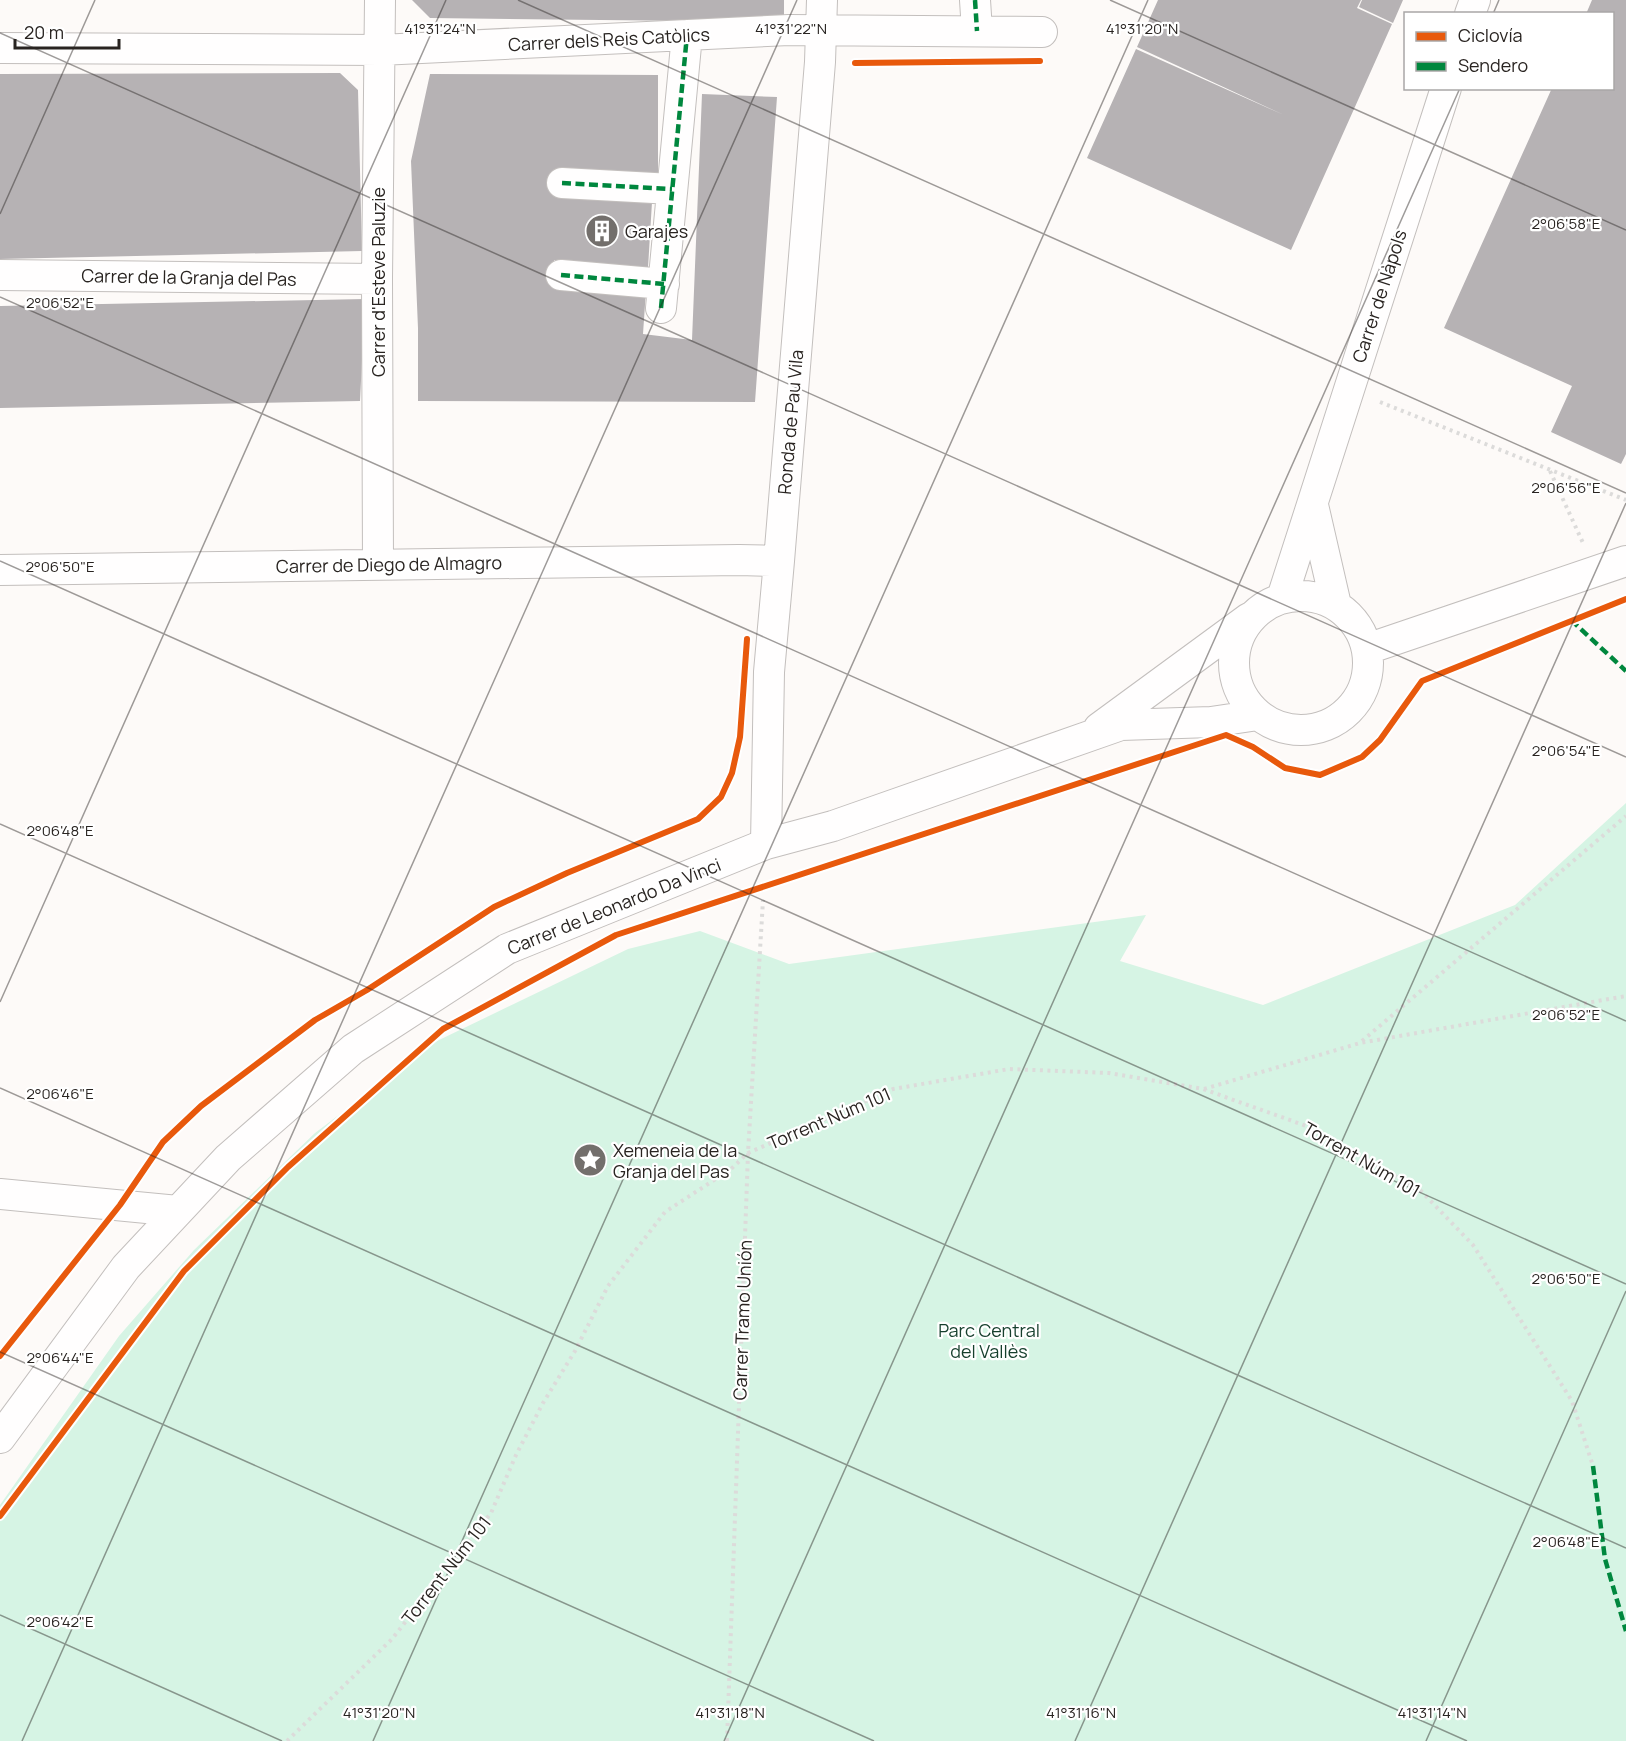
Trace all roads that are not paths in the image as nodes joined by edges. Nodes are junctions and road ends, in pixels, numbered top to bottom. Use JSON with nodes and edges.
{"nodes":[{"id":1,"x":380,"y":0,"type":"edge"},
{"id":2,"x":822,"y":0,"type":"edge"},
{"id":3,"x":975,"y":0,"type":"edge"},
{"id":4,"x":822,"y":29,"type":"junction"},
{"id":5,"x":977,"y":31,"type":"junction"},
{"id":6,"x":1042,"y":32,"type":"dead end"},
{"id":7,"x":687,"y":36,"type":"junction"},
{"id":8,"x":0,"y":48,"type":"edge"},
{"id":9,"x":380,"y":50,"type":"junction"},
{"id":10,"x":1445,"y":90,"type":"edge"},
{"id":11,"x":562,"y":183,"type":"dead end"},
{"id":12,"x":672,"y":189,"type":"junction"},
{"id":13,"x":0,"y":275,"type":"edge"},
{"id":14,"x":561,"y":275,"type":"dead end"},
{"id":15,"x":377,"y":279,"type":"junction"},
{"id":16,"x":1312,"y":504,"type":"junction"},
{"id":17,"x":779,"y":561,"type":"junction"},
{"id":18,"x":1626,"y":561,"type":"edge"},
{"id":19,"x":378,"y":564,"type":"junction"},
{"id":20,"x":0,"y":570,"type":"edge"},
{"id":21,"x":1282,"y":598,"type":"junction"},
{"id":22,"x":1336,"y":605,"type":"junction"},
{"id":23,"x":1251,"y":616,"type":"junction"},
{"id":24,"x":1367,"y":649,"type":"junction"},
{"id":25,"x":1258,"y":715,"type":"junction"},
{"id":26,"x":1087,"y":737,"type":"junction"},
{"id":27,"x":766,"y":843,"type":"junction"},
{"id":28,"x":0,"y":1194,"type":"edge"},
{"id":29,"x":178,"y":1211,"type":"junction"},
{"id":30,"x":0,"y":1438,"type":"edge"}],
"edges":[{"from":1,"to":9,"type":"street","name":"Carrer d'Esteve Paluzie"},
{"from":2,"to":4,"type":"street","name":"Ronda de Pau Vila"},
{"from":3,"to":5,"type":"street"},
{"from":4,"to":5,"type":"street","name":"Carrer dels Reis Catòlics"},
{"from":4,"to":7,"type":"street","name":"Carrer dels Reis Catòlics"},
{"from":4,"to":17,"type":"street","name":"Ronda de Pau Vila"},
{"from":5,"to":6,"type":"street","name":"Carrer dels Reis Catòlics"},
{"from":7,"to":9,"type":"street","name":"Carrer dels Reis Catòlics"},
{"from":7,"to":12,"type":"street"},
{"from":8,"to":9,"type":"street","name":"Carrer dels Reis Catòlics"},
{"from":9,"to":15,"type":"street","name":"Carrer d'Esteve Paluzie"},
{"from":10,"to":16,"type":"street","name":"Carrer de Nàpols"},
{"from":11,"to":12,"type":"street"},
{"from":12,"to":14,"type":"street"},
{"from":13,"to":15,"type":"street","name":"Carrer de la Granja del Pas"},
{"from":15,"to":19,"type":"street","name":"Carrer d'Esteve Paluzie"},
{"from":16,"to":21,"type":"street","name":"Carrer de Nàpols"},
{"from":16,"to":22,"type":"street"},
{"from":17,"to":19,"type":"street","name":"Carrer de Diego de Almagro"},
{"from":17,"to":27,"type":"street","name":"Ronda de Pau Vila"},
{"from":18,"to":24,"type":"street"},
{"from":19,"to":20,"type":"street","name":"Carrer de Diego de Almagro"},
{"from":21,"to":22,"type":"street"},
{"from":21,"to":23,"type":"street"},
{"from":22,"to":24,"type":"street"},
{"from":23,"to":25,"type":"street"},
{"from":23,"to":26,"type":"street","name":"Carrer de Leonardo Da Vinci"},
{"from":24,"to":25,"type":"street"},
{"from":25,"to":26,"type":"street","name":"Carrer de Leonardo Da Vinci"},
{"from":26,"to":27,"type":"street","name":"Carrer de Leonardo Da Vinci"},
{"from":27,"to":29,"type":"street","name":"Carrer de Leonardo Da Vinci"},
{"from":28,"to":29,"type":"street"},
{"from":29,"to":30,"type":"street","name":"Carrer de Leonardo Da Vinci"}]}
